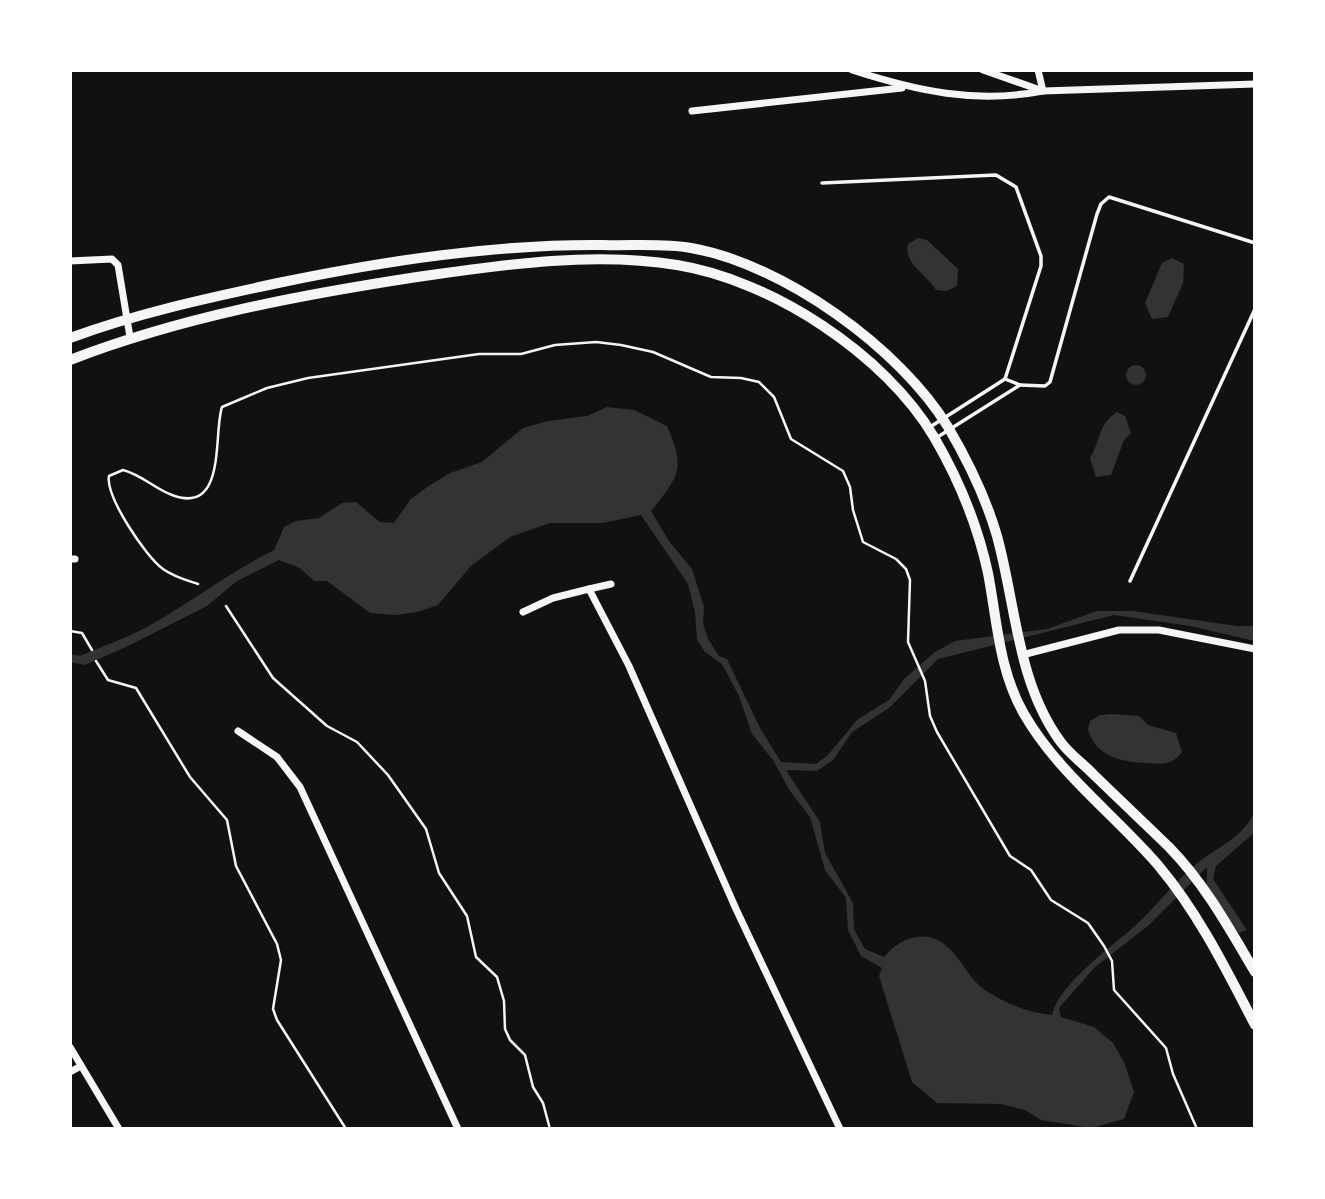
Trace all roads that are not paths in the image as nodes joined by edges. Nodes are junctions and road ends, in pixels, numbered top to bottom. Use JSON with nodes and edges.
{"nodes":[{"id":1,"x":852,"y":70,"type":"edge"},
{"id":2,"x":983,"y":70,"type":"edge"},
{"id":3,"x":1038,"y":70,"type":"edge"},
{"id":4,"x":1255,"y":84,"type":"edge"},
{"id":5,"x":906,"y":88,"type":"junction"},
{"id":6,"x":1043,"y":90,"type":"junction"},
{"id":7,"x":692,"y":111,"type":"dead end"},
{"id":8,"x":822,"y":183,"type":"dead end"},
{"id":9,"x":1255,"y":243,"type":"edge"},
{"id":10,"x":442,"y":255,"type":"junction"},
{"id":11,"x":70,"y":261,"type":"edge"},
{"id":12,"x":445,"y":273,"type":"junction"},
{"id":13,"x":1255,"y":309,"type":"edge"},
{"id":14,"x":125,"y":318,"type":"junction"},
{"id":15,"x":130,"y":337,"type":"junction"},
{"id":16,"x":70,"y":338,"type":"edge"},
{"id":17,"x":70,"y":360,"type":"edge"},
{"id":18,"x":1004,"y":379,"type":"junction"},
{"id":19,"x":1020,"y":385,"type":"junction"},
{"id":20,"x":943,"y":419,"type":"junction"},
{"id":21,"x":928,"y":428,"type":"junction"},
{"id":22,"x":950,"y":430,"type":"junction"},
{"id":23,"x":935,"y":439,"type":"junction"},
{"id":24,"x":1130,"y":581,"type":"dead end"},
{"id":25,"x":611,"y":584,"type":"dead end"},
{"id":26,"x":589,"y":589,"type":"junction"},
{"id":27,"x":523,"y":612,"type":"dead end"},
{"id":28,"x":1255,"y":649,"type":"edge"},
{"id":29,"x":1022,"y":654,"type":"junction"},
{"id":30,"x":1028,"y":674,"type":"junction"},
{"id":31,"x":1011,"y":682,"type":"junction"},
{"id":32,"x":238,"y":731,"type":"dead end"},
{"id":33,"x":1255,"y":972,"type":"edge"},
{"id":34,"x":1255,"y":1025,"type":"edge"},
{"id":35,"x":70,"y":1047,"type":"edge"},
{"id":36,"x":81,"y":1066,"type":"junction"},
{"id":37,"x":70,"y":1072,"type":"edge"},
{"id":38,"x":119,"y":1129,"type":"edge"},
{"id":39,"x":458,"y":1129,"type":"edge"},
{"id":40,"x":840,"y":1129,"type":"edge"}],
"edges":[{"from":1,"to":5,"type":"street"},
{"from":2,"to":6,"type":"street"},
{"from":3,"to":6,"type":"street"},
{"from":4,"to":6,"type":"street"},
{"from":5,"to":6,"type":"street"},
{"from":5,"to":7,"type":"street"},
{"from":8,"to":18,"type":"lane"},
{"from":9,"to":19,"type":"lane"},
{"from":10,"to":12,"type":"street"},
{"from":10,"to":14,"type":"street"},
{"from":10,"to":20,"type":"street"},
{"from":11,"to":14,"type":"street"},
{"from":12,"to":15,"type":"street"},
{"from":12,"to":21,"type":"street"},
{"from":13,"to":24,"type":"lane"},
{"from":14,"to":15,"type":"street"},
{"from":14,"to":16,"type":"street"},
{"from":15,"to":17,"type":"street"},
{"from":18,"to":19,"type":"lane"},
{"from":18,"to":20,"type":"lane"},
{"from":19,"to":22,"type":"lane"},
{"from":20,"to":21,"type":"lane"},
{"from":20,"to":22,"type":"street"},
{"from":21,"to":23,"type":"street"},
{"from":22,"to":23,"type":"lane"},
{"from":22,"to":29,"type":"street"},
{"from":23,"to":31,"type":"street"},
{"from":25,"to":26,"type":"street"},
{"from":26,"to":27,"type":"street"},
{"from":26,"to":40,"type":"street"},
{"from":28,"to":29,"type":"street"},
{"from":29,"to":30,"type":"street"},
{"from":30,"to":31,"type":"street"},
{"from":30,"to":33,"type":"street"},
{"from":31,"to":34,"type":"street"},
{"from":32,"to":39,"type":"street"},
{"from":35,"to":36,"type":"street"},
{"from":36,"to":37,"type":"street"},
{"from":36,"to":38,"type":"street"}]}
